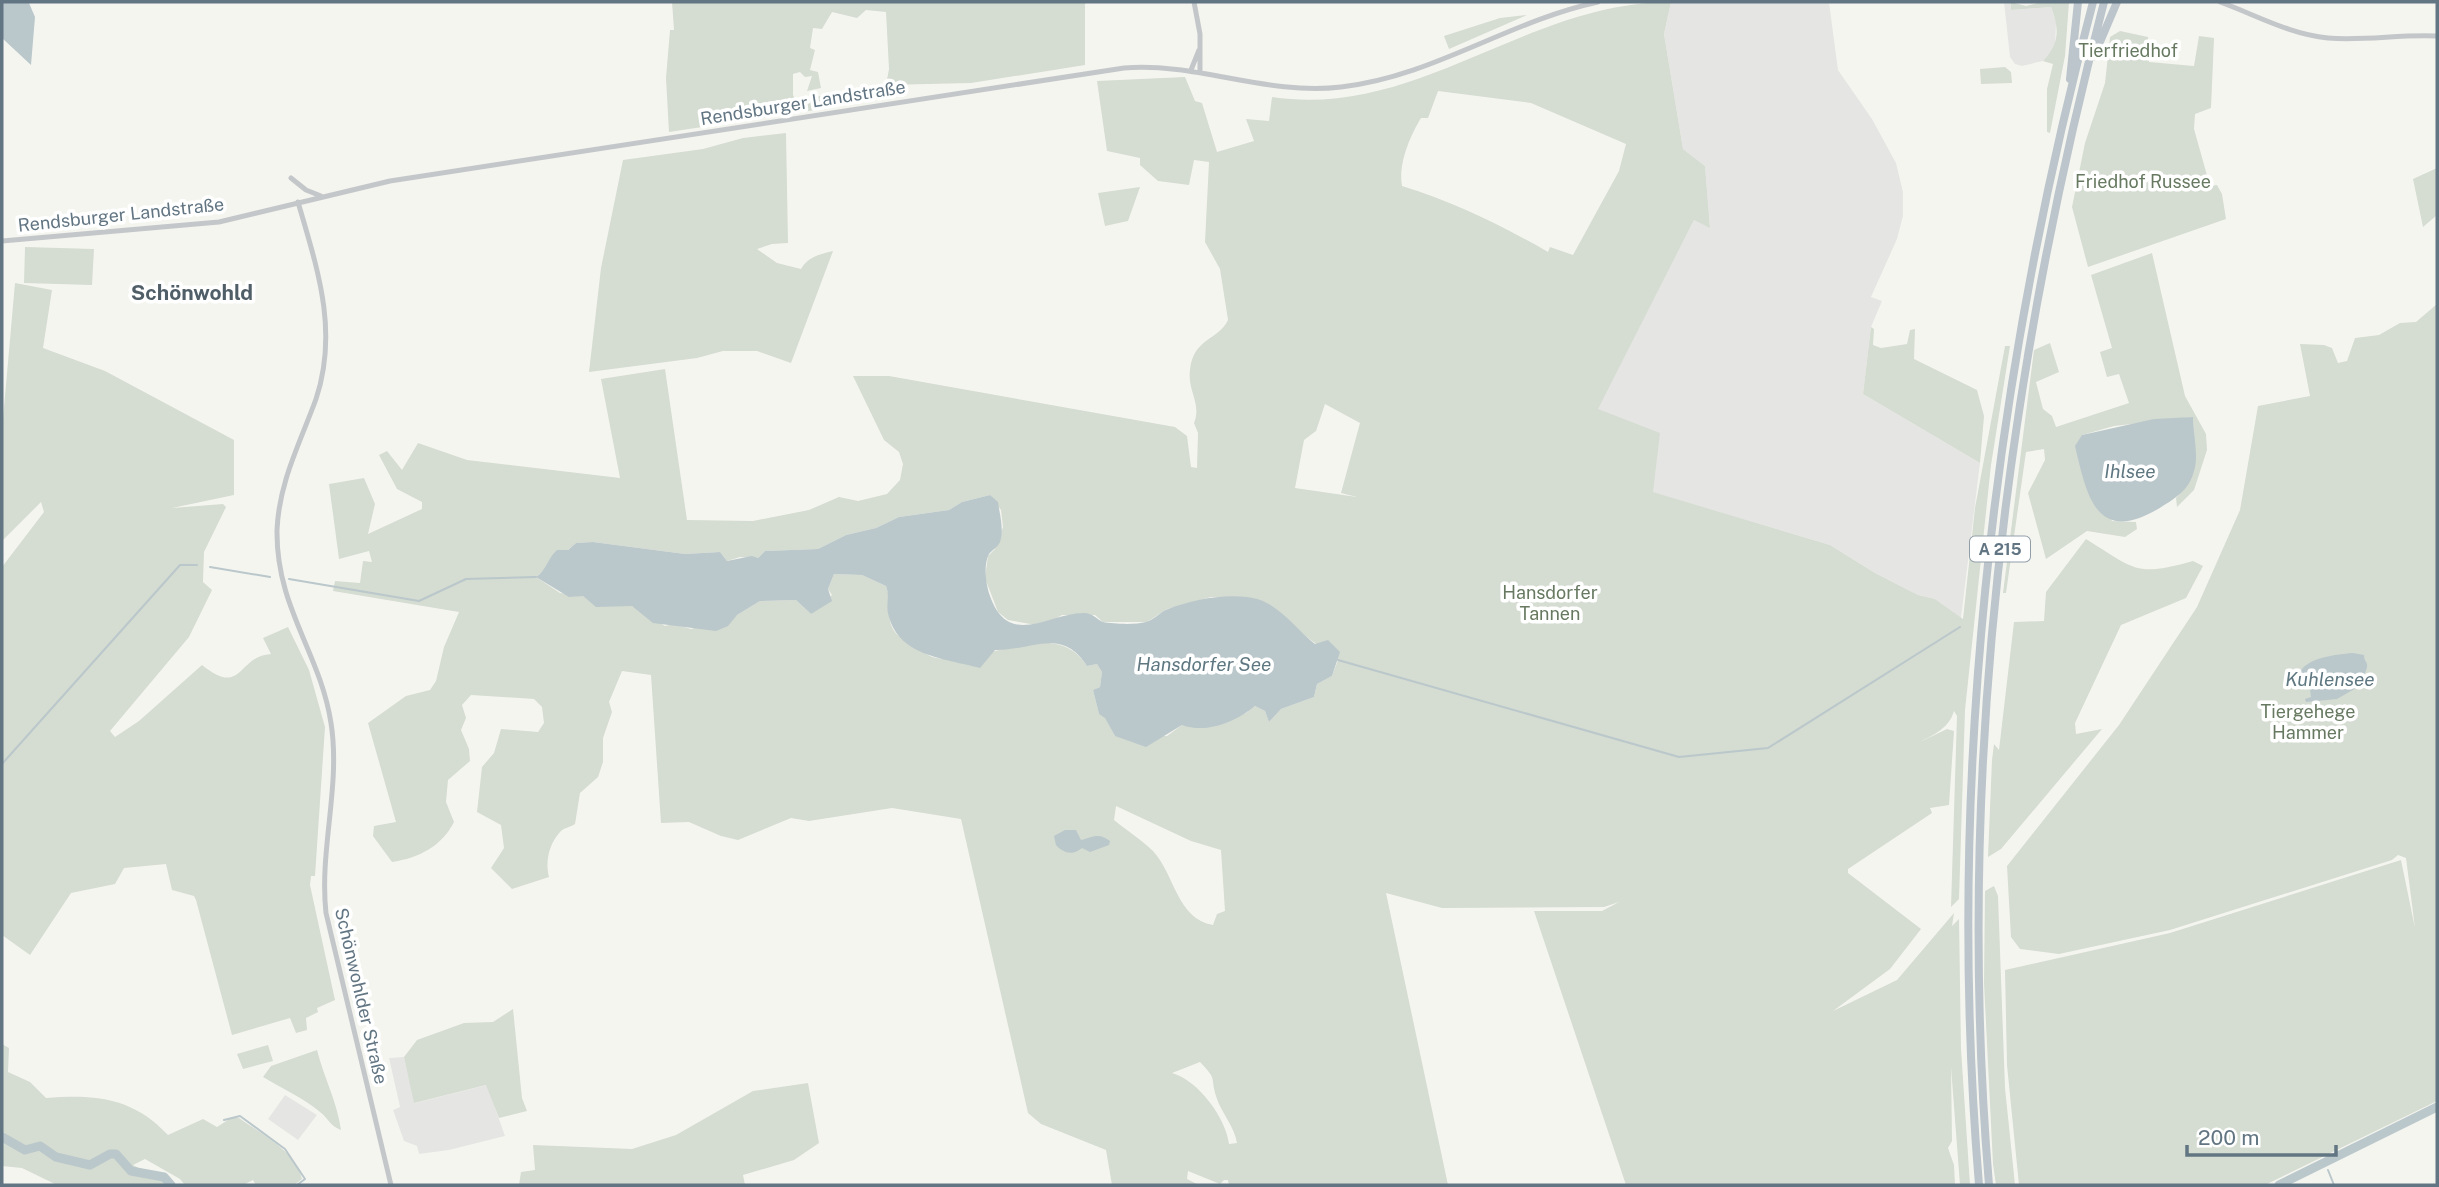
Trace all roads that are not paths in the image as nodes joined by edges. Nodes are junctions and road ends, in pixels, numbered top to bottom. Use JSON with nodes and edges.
{"nodes":[{"id":1,"x":1194,"y":2,"type":"edge"},
{"id":2,"x":1598,"y":2,"type":"edge"},
{"id":3,"x":2078,"y":2,"type":"edge"},
{"id":4,"x":2094,"y":2,"type":"edge"},
{"id":5,"x":2104,"y":2,"type":"edge"},
{"id":6,"x":2117,"y":2,"type":"edge"},
{"id":7,"x":2220,"y":2,"type":"edge"},
{"id":8,"x":2437,"y":36,"type":"edge"},
{"id":9,"x":1200,"y":49,"type":"junction"},
{"id":10,"x":1191,"y":70,"type":"junction"},
{"id":11,"x":1200,"y":72,"type":"junction"},
{"id":12,"x":2073,"y":100,"type":"junction"},
{"id":13,"x":291,"y":178,"type":"dead end"},
{"id":14,"x":321,"y":196,"type":"junction"},
{"id":15,"x":298,"y":202,"type":"junction"},
{"id":16,"x":2,"y":241,"type":"edge"},
{"id":17,"x":391,"y":1185,"type":"edge"},
{"id":18,"x":1979,"y":1185,"type":"edge"},
{"id":19,"x":1989,"y":1185,"type":"edge"}],
"edges":[{"from":1,"to":9,"type":"street"},
{"from":2,"to":11,"type":"street","name":"Rendsburger Landstraße"},
{"from":3,"to":12,"type":"highway"},
{"from":4,"to":12,"type":"highway","number":"A 215"},
{"from":5,"to":12,"type":"highway","number":"A 215"},
{"from":6,"to":12,"type":"highway"},
{"from":7,"to":8,"type":"street"},
{"from":9,"to":10,"type":"street"},
{"from":9,"to":11,"type":"street"},
{"from":10,"to":11,"type":"street","name":"Rendsburger Landstraße"},
{"from":10,"to":14,"type":"street","name":"Rendsburger Landstraße"},
{"from":12,"to":18,"type":"highway","number":"A 215"},
{"from":12,"to":19,"type":"highway","number":"A 215"},
{"from":13,"to":14,"type":"street"},
{"from":14,"to":15,"type":"street","name":"Rendsburger Landstraße"},
{"from":15,"to":16,"type":"street","name":"Rendsburger Landstraße"},
{"from":15,"to":17,"type":"street","name":"Schönwohlder Straße"}]}
